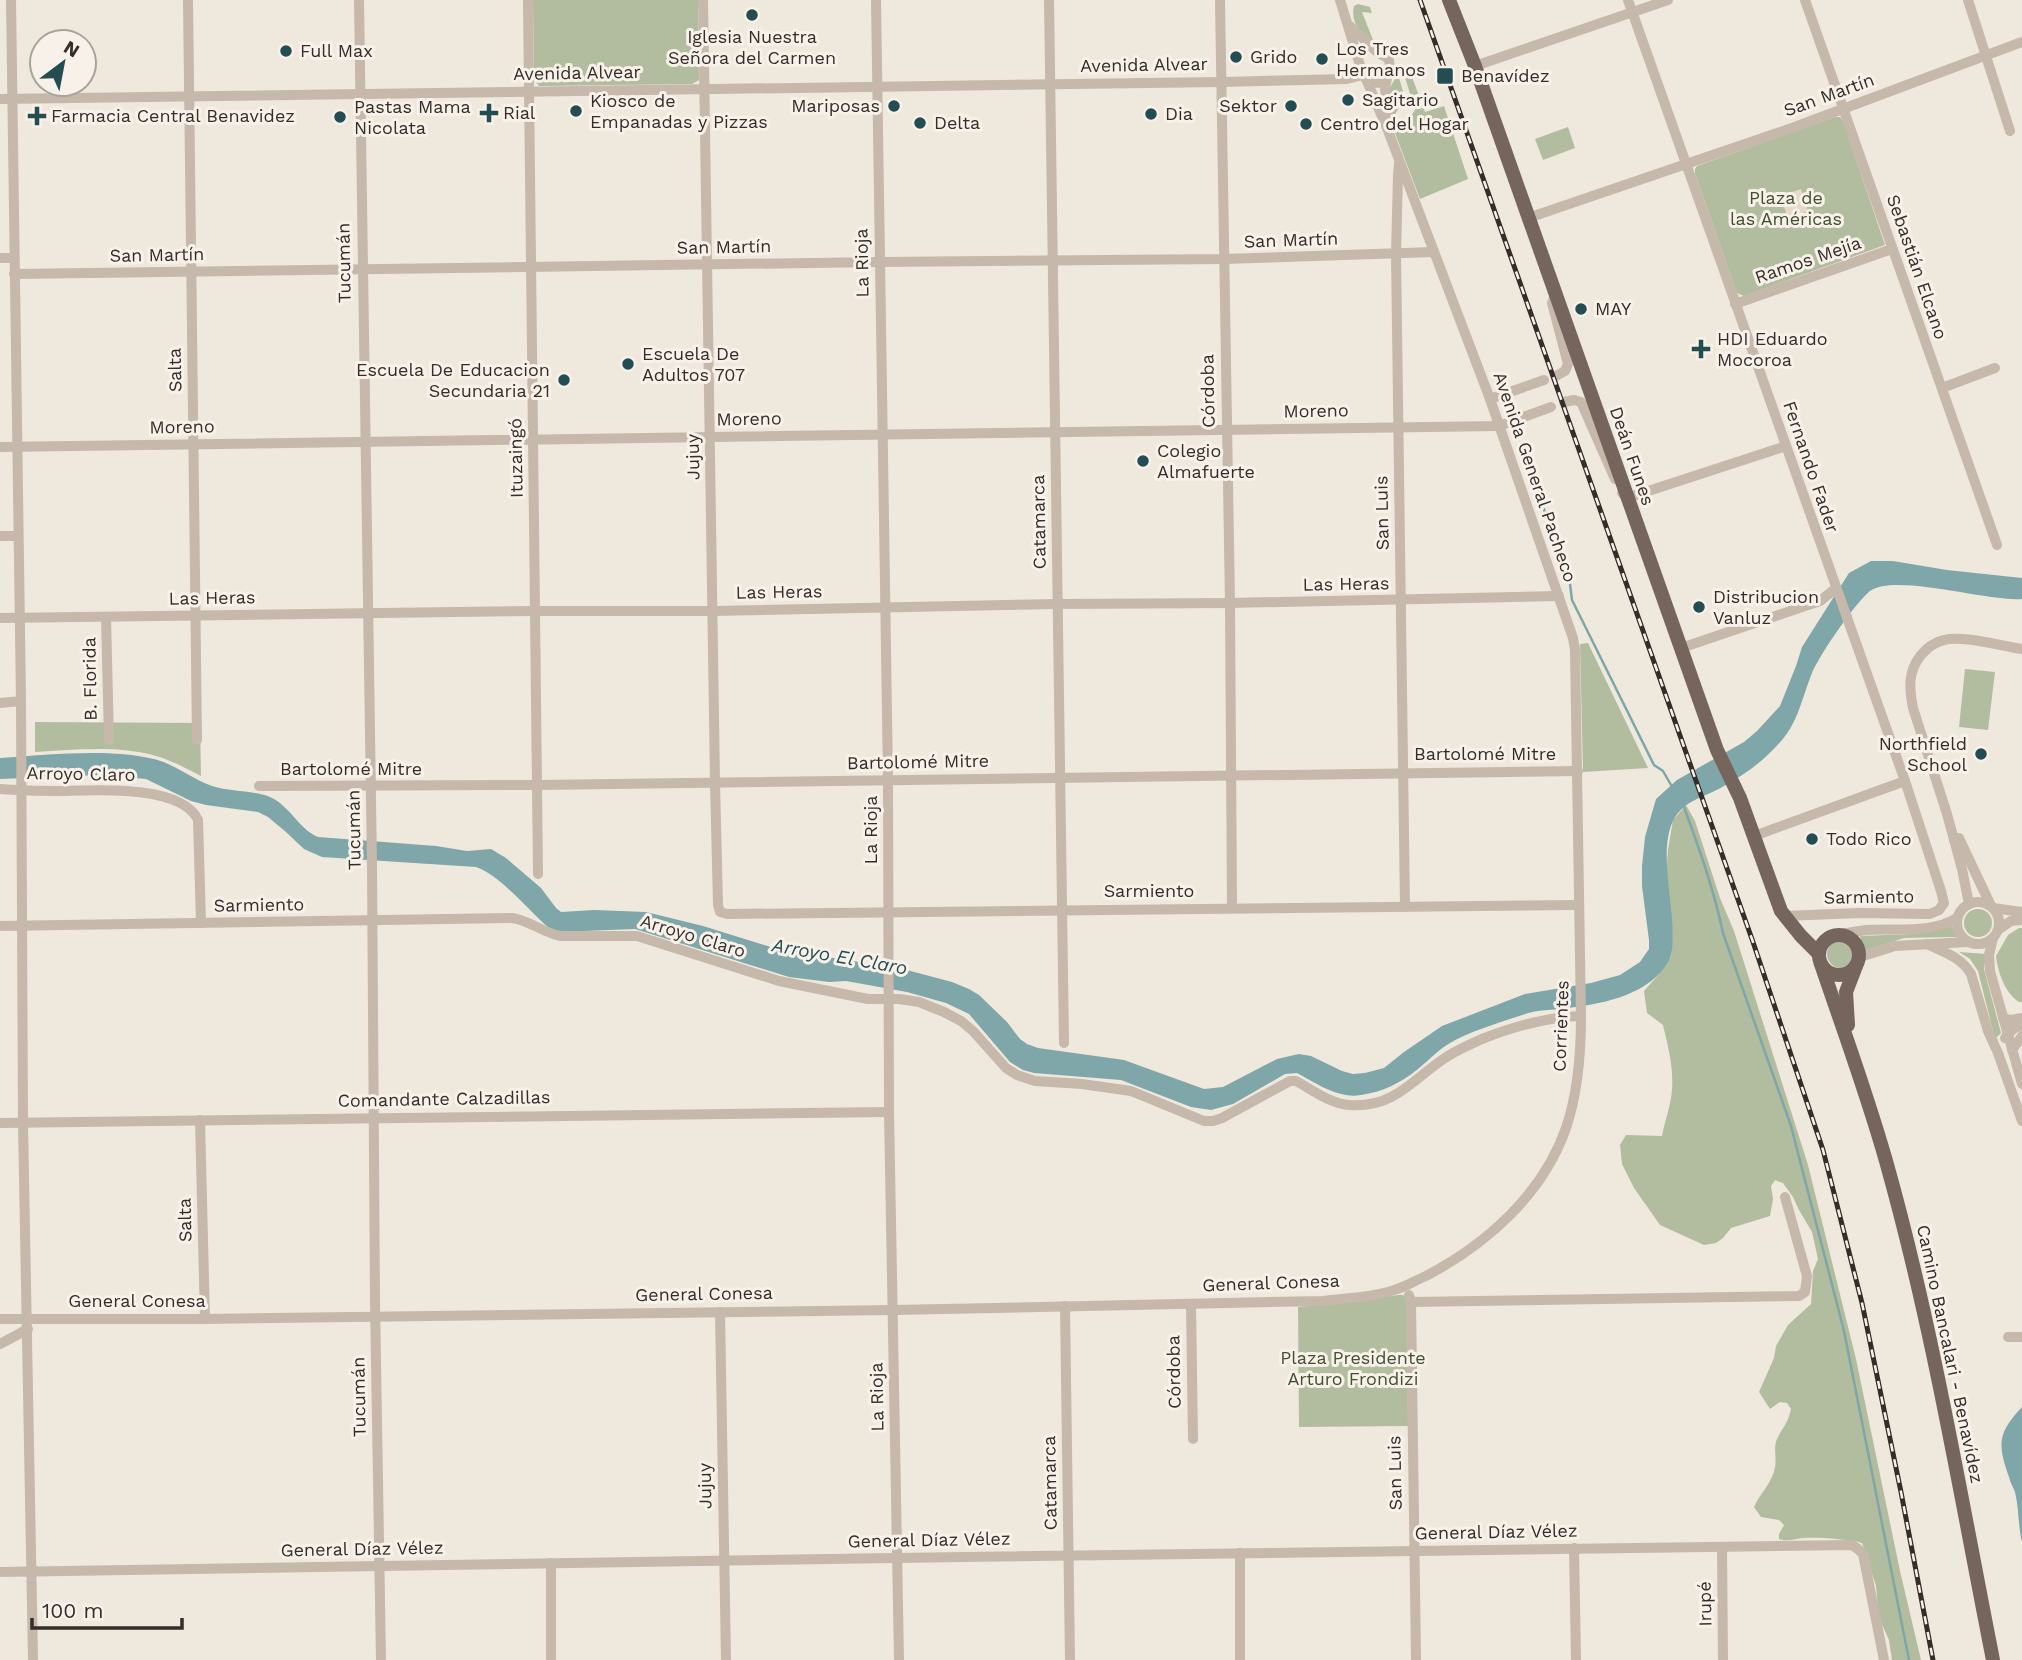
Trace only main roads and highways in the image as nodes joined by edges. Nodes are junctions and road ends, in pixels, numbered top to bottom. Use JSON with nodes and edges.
{"nodes":[{"id":1,"x":1449,"y":0,"type":"edge"},
{"id":2,"x":1786,"y":918,"type":"junction"},
{"id":3,"x":1834,"y":935,"type":"junction"},
{"id":4,"x":1819,"y":959,"type":"junction"},
{"id":5,"x":1858,"y":961,"type":"junction"},
{"id":6,"x":1855,"y":1060,"type":"junction"},
{"id":7,"x":1993,"y":1660,"type":"edge"}],
"edges":[{"from":1,"to":2,"type":"main road","name":"Deán Funes"},
{"from":2,"to":3,"type":"main road"},
{"from":2,"to":4,"type":"main road","name":"Deán Funes"},
{"from":3,"to":4,"type":"main road"},
{"from":3,"to":5,"type":"main road"},
{"from":4,"to":5,"type":"main road"},
{"from":4,"to":6,"type":"main road","name":"Camino Bancalari - Benavídez"},
{"from":5,"to":6,"type":"main road","name":"Camino Bancalari - Benavídez"},
{"from":6,"to":7,"type":"main road","name":"Camino Bancalari - Benavídez"}]}
